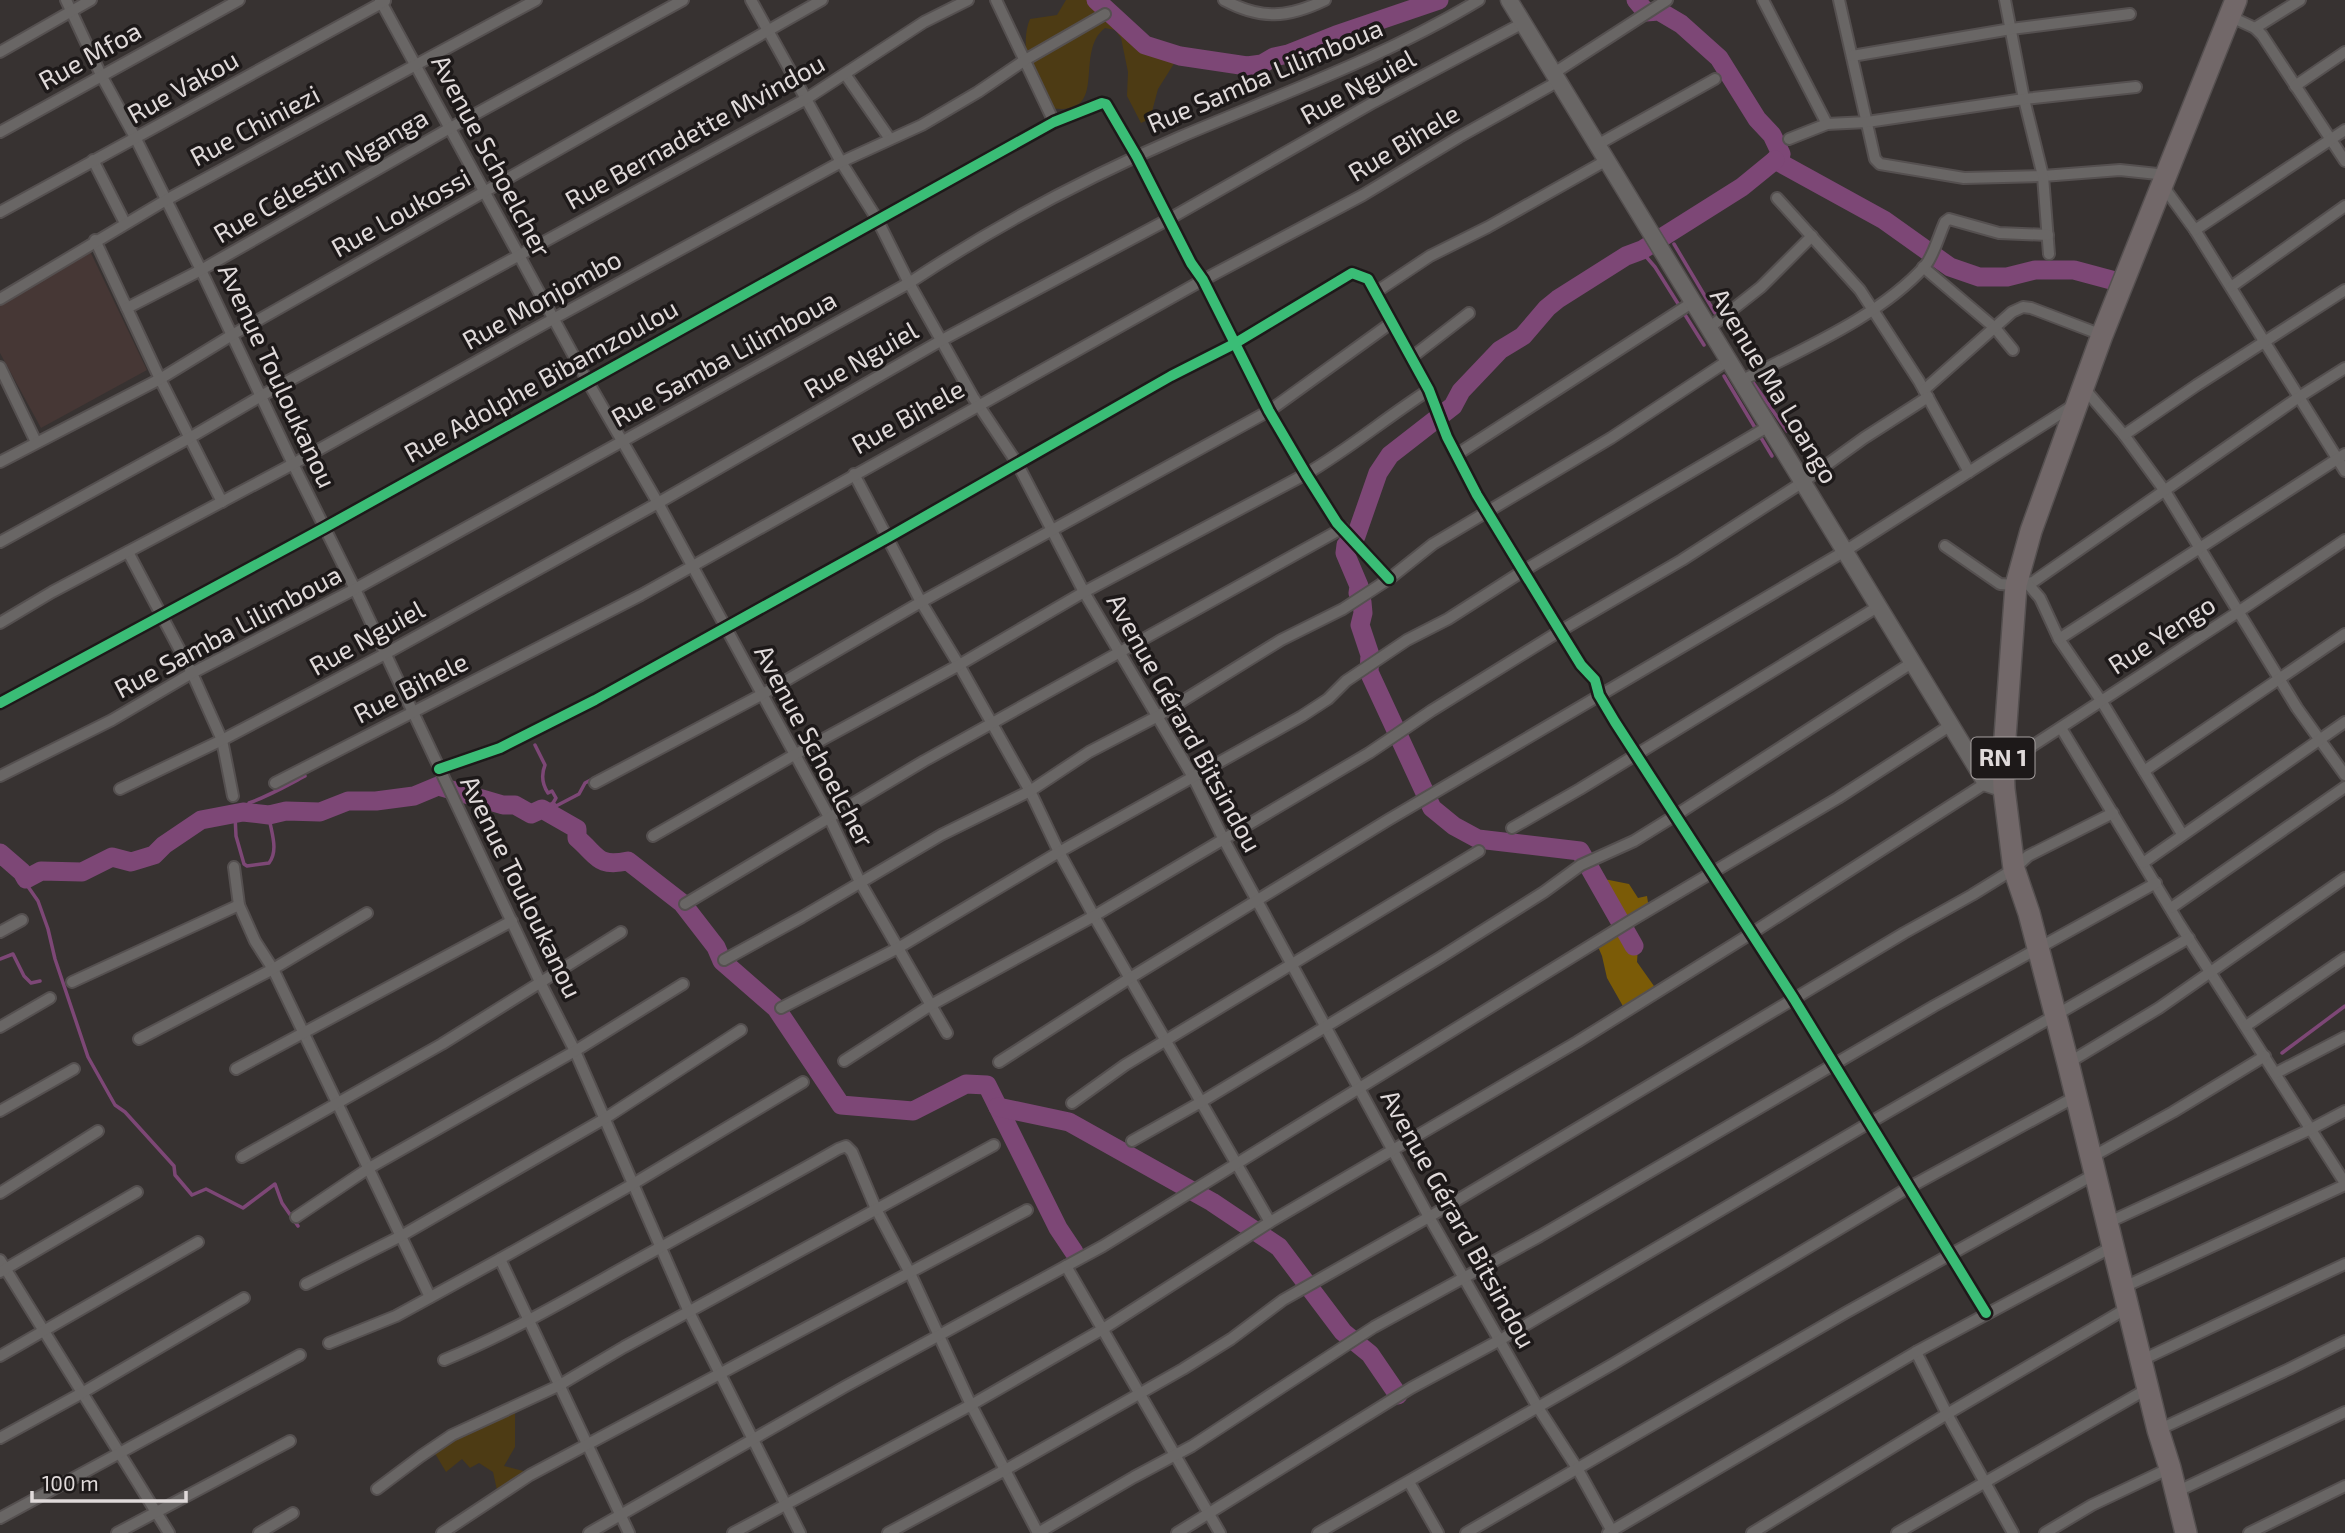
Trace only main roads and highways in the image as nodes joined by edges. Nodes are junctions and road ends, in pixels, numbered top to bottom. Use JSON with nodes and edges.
{"nodes":[{"id":1,"x":1509,"y":0,"type":"edge"},
{"id":2,"x":2232,"y":8,"type":"edge"},
{"id":3,"x":1995,"y":786,"type":"junction"},
{"id":4,"x":2186,"y":1533,"type":"edge"}],
"edges":[{"from":1,"to":3,"type":"main road","name":"Avenue Ma Loango"},
{"from":2,"to":3,"type":"highway","number":"RN 1"},
{"from":3,"to":4,"type":"highway","number":"RN 1"}]}
